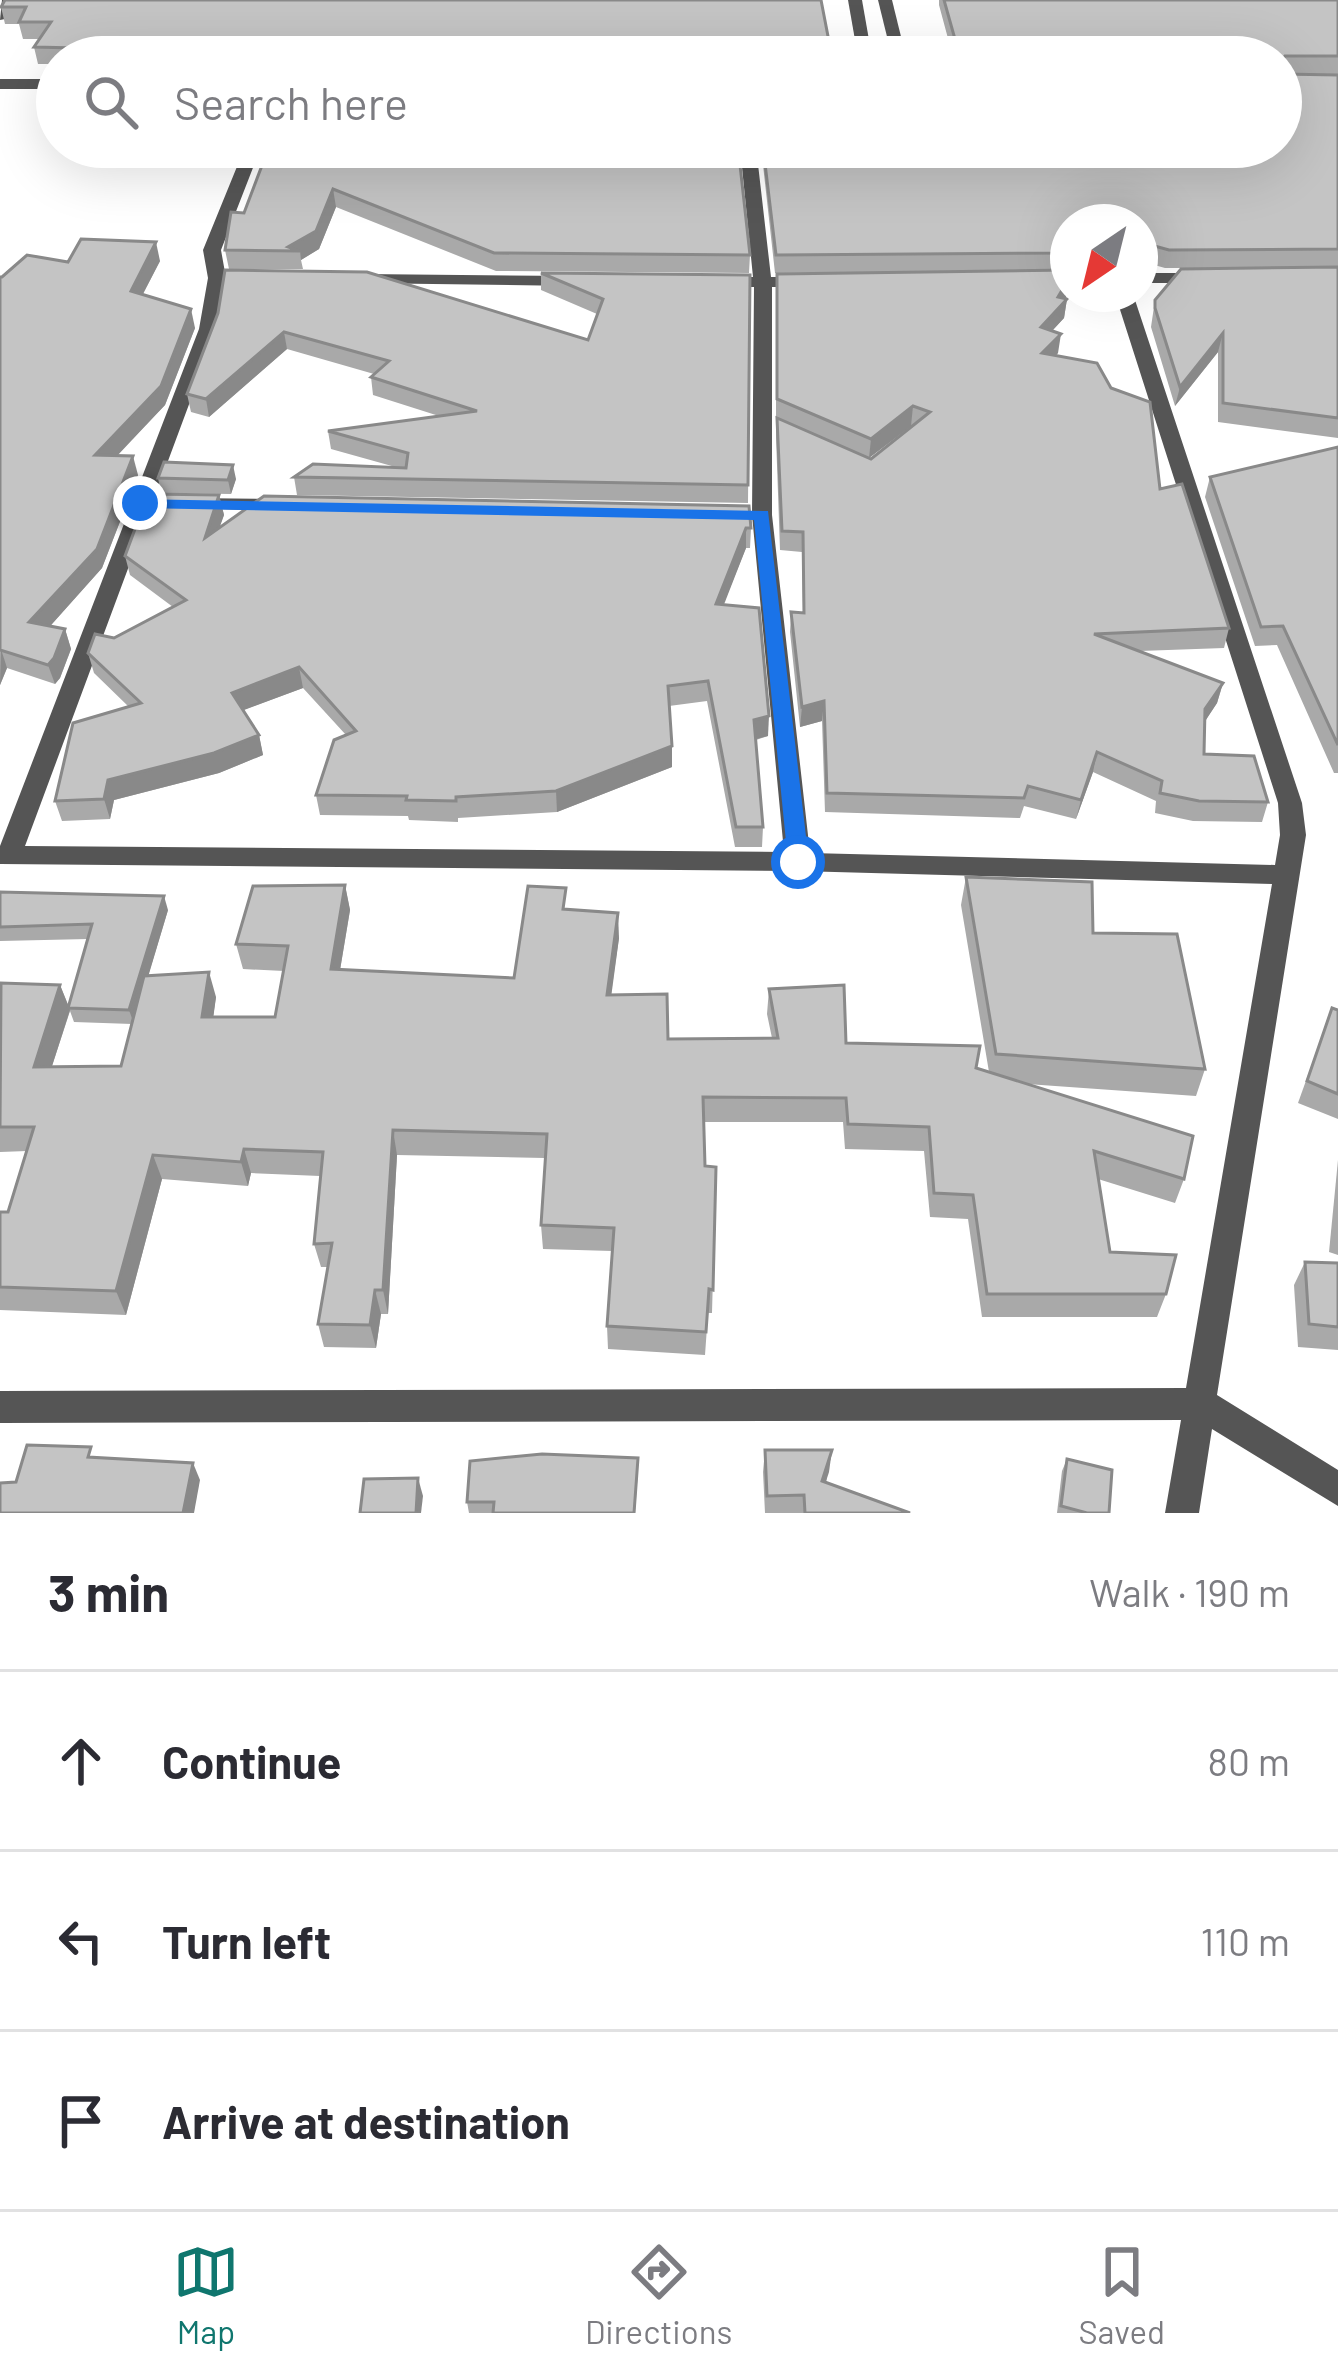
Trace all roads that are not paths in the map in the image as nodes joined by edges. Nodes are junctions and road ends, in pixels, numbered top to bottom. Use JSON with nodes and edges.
{"nodes":[{"id":1,"x":9,"y":0,"type":"edge"},
{"id":2,"x":855,"y":0,"type":"edge"},
{"id":3,"x":885,"y":0,"type":"edge"},
{"id":4,"x":0,"y":16,"type":"edge"},
{"id":5,"x":861,"y":36,"type":"edge"},
{"id":6,"x":894,"y":36,"type":"edge"},
{"id":7,"x":0,"y":84,"type":"edge"},
{"id":8,"x":36,"y":84,"type":"edge"},
{"id":9,"x":0,"y":98,"type":"edge"},
{"id":10,"x":36,"y":98,"type":"edge"},
{"id":11,"x":245,"y":168,"type":"edge"},
{"id":12,"x":750,"y":168,"type":"edge"},
{"id":13,"x":1228,"y":277,"type":"edge"},
{"id":14,"x":217,"y":278,"type":"junction"},
{"id":15,"x":241,"y":278,"type":"edge"},
{"id":16,"x":1158,"y":278,"type":"edge"},
{"id":17,"x":336,"y":279,"type":"edge"},
{"id":18,"x":597,"y":281,"type":"edge"},
{"id":19,"x":692,"y":282,"type":"edge"},
{"id":20,"x":833,"y":282,"type":"edge"},
{"id":21,"x":763,"y":283,"type":"junction"},
{"id":22,"x":1130,"y":312,"type":"edge"},
{"id":23,"x":140,"y":503,"type":"junction"},
{"id":24,"x":308,"y":506,"type":"edge"},
{"id":25,"x":738,"y":514,"type":"edge"},
{"id":26,"x":762,"y":515,"type":"junction"},
{"id":27,"x":5,"y":855,"type":"edge"},
{"id":28,"x":798,"y":862,"type":"junction"},
{"id":29,"x":1288,"y":875,"type":"junction"},
{"id":30,"x":1202,"y":1403,"type":"junction"},
{"id":31,"x":0,"y":1407,"type":"edge"},
{"id":32,"x":1338,"y":1489,"type":"edge"},
{"id":33,"x":1182,"y":1513,"type":"edge"}],
"edges":[{"from":1,"to":4,"type":"street"},
{"from":2,"to":5,"type":"street"},
{"from":3,"to":6,"type":"street"},
{"from":7,"to":8,"type":"street"},
{"from":9,"to":10,"type":"street"},
{"from":11,"to":14,"type":"street"},
{"from":12,"to":21,"type":"street"},
{"from":13,"to":16,"type":"street"},
{"from":14,"to":15,"type":"street"},
{"from":14,"to":23,"type":"street"},
{"from":17,"to":18,"type":"street"},
{"from":19,"to":21,"type":"street"},
{"from":20,"to":21,"type":"street"},
{"from":21,"to":26,"type":"street"},
{"from":22,"to":29,"type":"street"},
{"from":23,"to":24,"type":"street"},
{"from":23,"to":27,"type":"street"},
{"from":25,"to":26,"type":"street"},
{"from":26,"to":28,"type":"street"},
{"from":27,"to":28,"type":"street"},
{"from":28,"to":29,"type":"street"},
{"from":29,"to":30,"type":"street"},
{"from":30,"to":31,"type":"street"},
{"from":30,"to":32,"type":"street"},
{"from":30,"to":33,"type":"street"}]}
